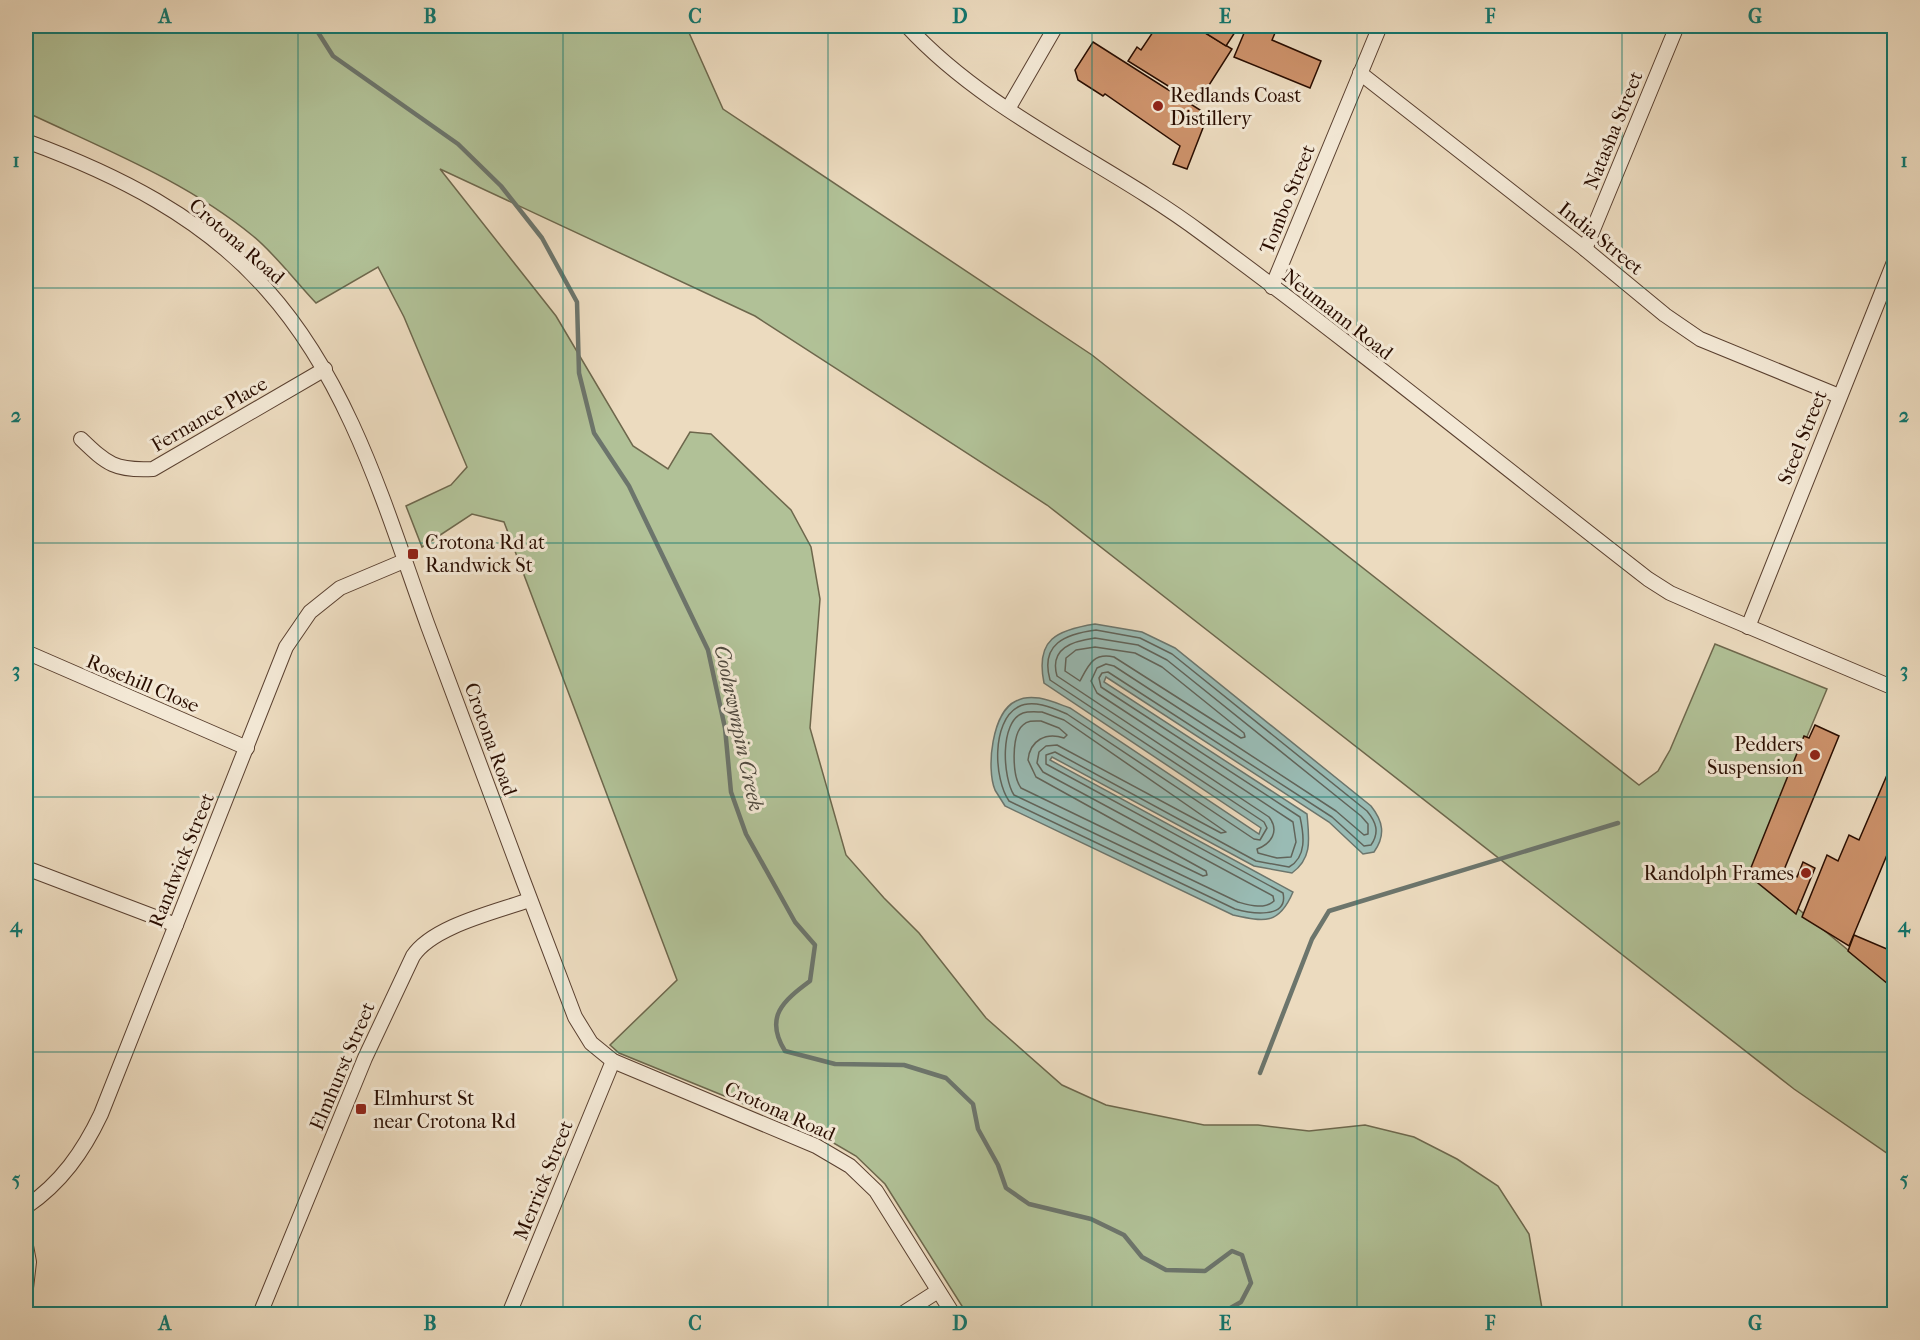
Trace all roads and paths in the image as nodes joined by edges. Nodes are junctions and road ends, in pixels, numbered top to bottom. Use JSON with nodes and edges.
{"nodes":[{"id":1,"x":907,"y":26,"type":"edge"},
{"id":2,"x":1056,"y":26,"type":"edge"},
{"id":3,"x":1380,"y":26,"type":"edge"},
{"id":4,"x":1677,"y":26,"type":"edge"},
{"id":5,"x":1360,"y":73,"type":"junction"},
{"id":6,"x":1008,"y":109,"type":"junction"},
{"id":7,"x":26,"y":141,"type":"edge"},
{"id":8,"x":1585,"y":249,"type":"junction"},
{"id":9,"x":1894,"y":262,"type":"edge"},
{"id":10,"x":1272,"y":287,"type":"junction"},
{"id":11,"x":325,"y":369,"type":"junction"},
{"id":12,"x":1839,"y":396,"type":"junction"},
{"id":13,"x":81,"y":439,"type":"dead end"},
{"id":14,"x":404,"y":561,"type":"junction"},
{"id":15,"x":1748,"y":627,"type":"junction"},
{"id":16,"x":26,"y":652,"type":"edge"},
{"id":17,"x":1894,"y":688,"type":"edge"},
{"id":18,"x":247,"y":748,"type":"junction"},
{"id":19,"x":26,"y":868,"type":"edge"},
{"id":20,"x":529,"y":900,"type":"junction"},
{"id":21,"x":176,"y":925,"type":"junction"},
{"id":22,"x":613,"y":1061,"type":"junction"},
{"id":23,"x":26,"y":1207,"type":"edge"},
{"id":24,"x":26,"y":1246,"type":"edge"},
{"id":25,"x":26,"y":1288,"type":"edge"},
{"id":26,"x":938,"y":1292,"type":"junction"},
{"id":27,"x":260,"y":1314,"type":"edge"},
{"id":28,"x":509,"y":1314,"type":"edge"},
{"id":29,"x":902,"y":1314,"type":"edge"},
{"id":30,"x":953,"y":1314,"type":"edge"}],
"edges":[{"from":1,"to":6,"type":"street","name":"Neumann Road"},
{"from":2,"to":6,"type":"street"},
{"from":3,"to":5,"type":"street","name":"Tombo Street"},
{"from":4,"to":8,"type":"street","name":"Natasha Street"},
{"from":5,"to":8,"type":"street","name":"India Street"},
{"from":5,"to":10,"type":"street","name":"Tombo Street"},
{"from":6,"to":10,"type":"street","name":"Neumann Road"},
{"from":7,"to":11,"type":"street","name":"Crotona Road"},
{"from":8,"to":12,"type":"street","name":"India Street"},
{"from":9,"to":12,"type":"street","name":"Steel Street"},
{"from":10,"to":15,"type":"street","name":"Neumann Road"},
{"from":11,"to":13,"type":"street","name":"Fernance Place"},
{"from":11,"to":14,"type":"street","name":"Crotona Road"},
{"from":12,"to":15,"type":"street","name":"Steel Street"},
{"from":14,"to":18,"type":"street","name":"Randwick Street"},
{"from":14,"to":20,"type":"street","name":"Crotona Road"},
{"from":15,"to":17,"type":"street","name":"Neumann Road"},
{"from":16,"to":18,"type":"street","name":"Rosehill Close"},
{"from":18,"to":21,"type":"street","name":"Randwick Street"},
{"from":19,"to":21,"type":"street"},
{"from":20,"to":22,"type":"street","name":"Crotona Road"},
{"from":20,"to":27,"type":"street","name":"Elmhurst Street"},
{"from":21,"to":23,"type":"street","name":"Randwick Street"},
{"from":22,"to":26,"type":"street","name":"Crotona Road"},
{"from":22,"to":28,"type":"street","name":"Merrick Street"},
{"from":24,"to":25,"type":"street"},
{"from":26,"to":29,"type":"street"},
{"from":26,"to":30,"type":"street","name":"Crotona Road"}]}
